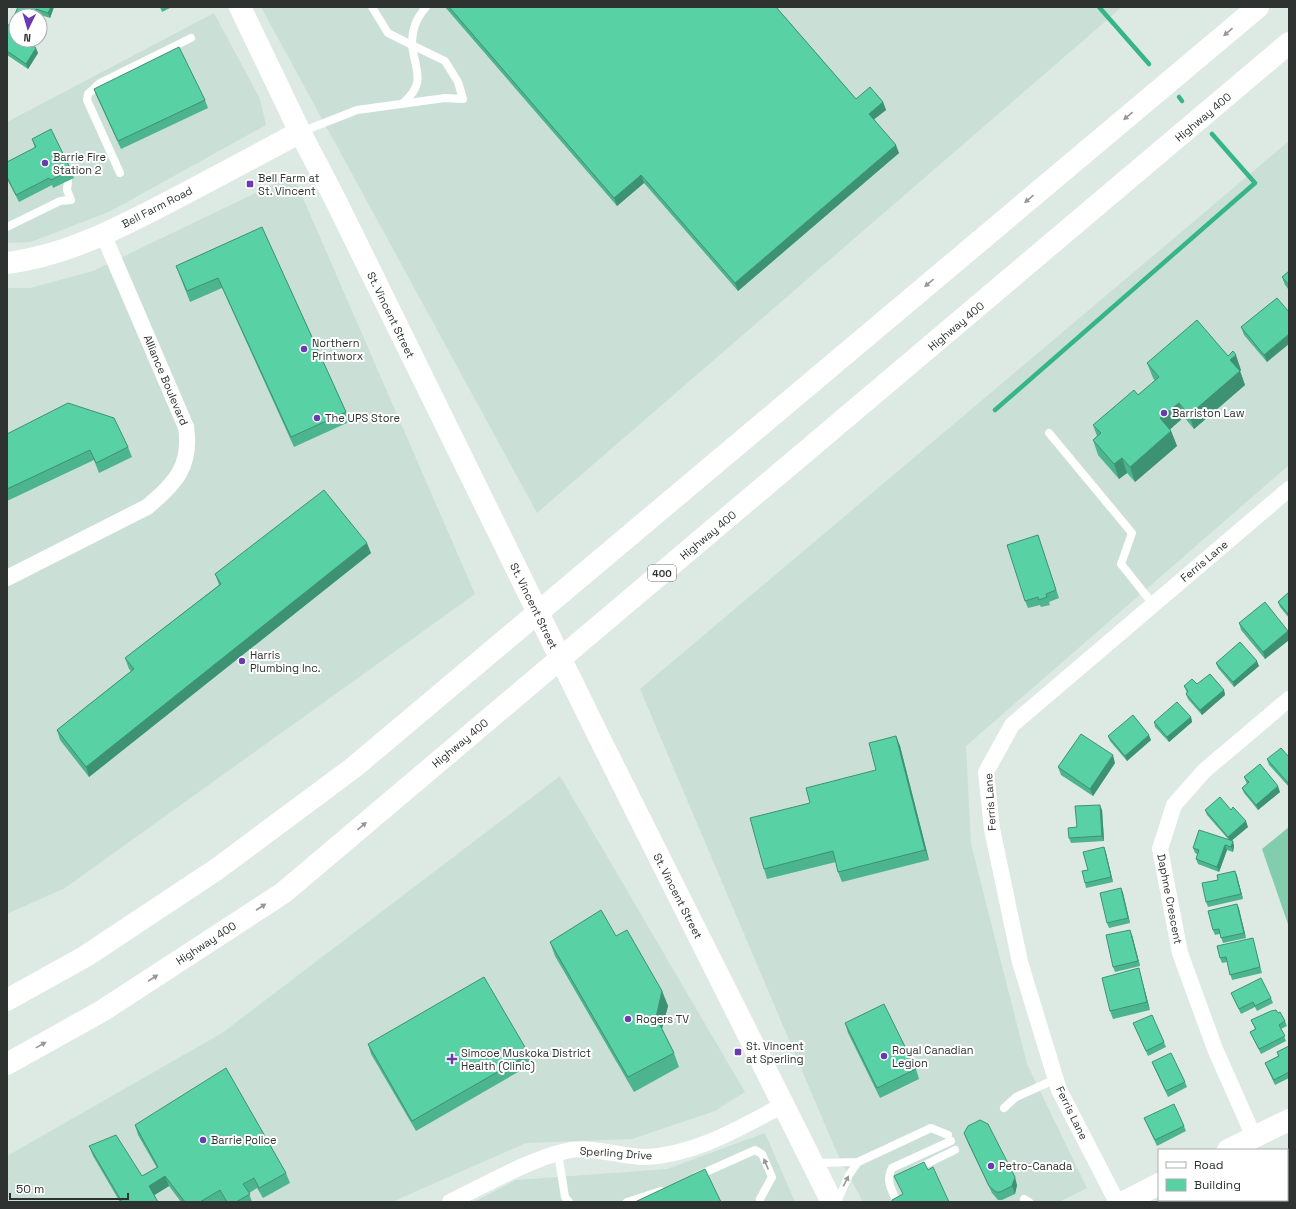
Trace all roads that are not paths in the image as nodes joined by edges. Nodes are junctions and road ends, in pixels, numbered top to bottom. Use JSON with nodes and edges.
{"nodes":[{"id":1,"x":240,"y":7,"type":"edge"},
{"id":2,"x":372,"y":7,"type":"edge"},
{"id":3,"x":426,"y":7,"type":"edge"},
{"id":4,"x":1258,"y":7,"type":"edge"},
{"id":5,"x":192,"y":38,"type":"dead end"},
{"id":6,"x":1289,"y":43,"type":"edge"},
{"id":7,"x":412,"y":45,"type":"junction"},
{"id":8,"x":403,"y":103,"type":"junction"},
{"id":9,"x":300,"y":132,"type":"junction"},
{"id":10,"x":120,"y":173,"type":"dead end"},
{"id":11,"x":68,"y":181,"type":"edge"},
{"id":12,"x":60,"y":185,"type":"edge"},
{"id":13,"x":67,"y":190,"type":"junction"},
{"id":14,"x":7,"y":227,"type":"edge"},
{"id":15,"x":103,"y":234,"type":"junction"},
{"id":16,"x":7,"y":264,"type":"edge"},
{"id":17,"x":1049,"y":433,"type":"dead end"},
{"id":18,"x":1289,"y":489,"type":"edge"},
{"id":19,"x":7,"y":578,"type":"edge"},
{"id":20,"x":1153,"y":604,"type":"junction"},
{"id":21,"x":1289,"y":699,"type":"edge"},
{"id":22,"x":7,"y":1000,"type":"edge"},
{"id":23,"x":7,"y":1064,"type":"edge"},
{"id":24,"x":1056,"y":1079,"type":"junction"},
{"id":25,"x":783,"y":1105,"type":"junction"},
{"id":26,"x":1004,"y":1108,"type":"dead end"},
{"id":27,"x":1289,"y":1120,"type":"edge"},
{"id":28,"x":1254,"y":1137,"type":"junction"},
{"id":29,"x":1230,"y":1149,"type":"edge"},
{"id":30,"x":955,"y":1150,"type":"dead end"},
{"id":31,"x":558,"y":1153,"type":"junction"},
{"id":32,"x":858,"y":1162,"type":"junction"},
{"id":33,"x":813,"y":1163,"type":"junction"},
{"id":34,"x":907,"y":1174,"type":"edge"},
{"id":35,"x":691,"y":1178,"type":"edge"},
{"id":36,"x":1158,"y":1185,"type":"edge"},
{"id":37,"x":671,"y":1187,"type":"edge"},
{"id":38,"x":760,"y":1198,"type":"dead end"},
{"id":39,"x":450,"y":1202,"type":"edge"},
{"id":40,"x":569,"y":1202,"type":"edge"},
{"id":41,"x":627,"y":1202,"type":"edge"},
{"id":42,"x":832,"y":1202,"type":"edge"},
{"id":43,"x":837,"y":1202,"type":"edge"},
{"id":44,"x":897,"y":1202,"type":"edge"},
{"id":45,"x":1024,"y":1202,"type":"edge"},
{"id":46,"x":1029,"y":1202,"type":"edge"},
{"id":47,"x":1117,"y":1202,"type":"edge"},
{"id":48,"x":1124,"y":1202,"type":"edge"}],
"edges":[{"from":1,"to":9,"type":"main road","name":"St. Vincent Street"},
{"from":2,"to":7,"type":"lane"},
{"from":3,"to":7,"type":"lane"},
{"from":4,"to":22,"type":"main road","one_way":true},
{"from":5,"to":10,"type":"lane"},
{"from":23,"to":6,"type":"main road","name":"Highway 400","number":"400","one_way":true},
{"from":7,"to":8,"type":"lane"},
{"from":7,"to":8,"type":"lane"},
{"from":8,"to":9,"type":"lane"},
{"from":9,"to":15,"type":"main road","name":"Bell Farm Road"},
{"from":9,"to":25,"type":"main road","name":"St. Vincent Street"},
{"from":11,"to":13,"type":"lane"},
{"from":12,"to":13,"type":"lane"},
{"from":13,"to":14,"type":"lane"},
{"from":15,"to":16,"type":"main road","name":"Bell Farm Road"},
{"from":15,"to":19,"type":"street","name":"Alliance Boulevard"},
{"from":17,"to":20,"type":"lane"},
{"from":18,"to":20,"type":"street","name":"Ferris Lane"},
{"from":20,"to":24,"type":"street","name":"Ferris Lane"},
{"from":21,"to":28,"type":"street","name":"Daphne Crescent"},
{"from":24,"to":26,"type":"lane"},
{"from":24,"to":47,"type":"street","name":"Ferris Lane"},
{"from":25,"to":31,"type":"street","name":"Sperling Drive"},
{"from":25,"to":33,"type":"main road","name":"St. Vincent Street"},
{"from":27,"to":28,"type":"main road"},
{"from":28,"to":29,"type":"main road"},
{"from":30,"to":34,"type":"lane"},
{"from":31,"to":39,"type":"street","name":"Sperling Drive"},
{"from":31,"to":40,"type":"lane"},
{"from":32,"to":33,"type":"lane"},
{"from":43,"to":32,"type":"lane","one_way":true},
{"from":32,"to":44,"type":"lane"},
{"from":33,"to":42,"type":"main road","name":"St. Vincent Street"},
{"from":38,"to":35,"type":"lane","one_way":true},
{"from":36,"to":48,"type":"main road"},
{"from":37,"to":41,"type":"lane"},
{"from":45,"to":46,"type":"lane"}]}
